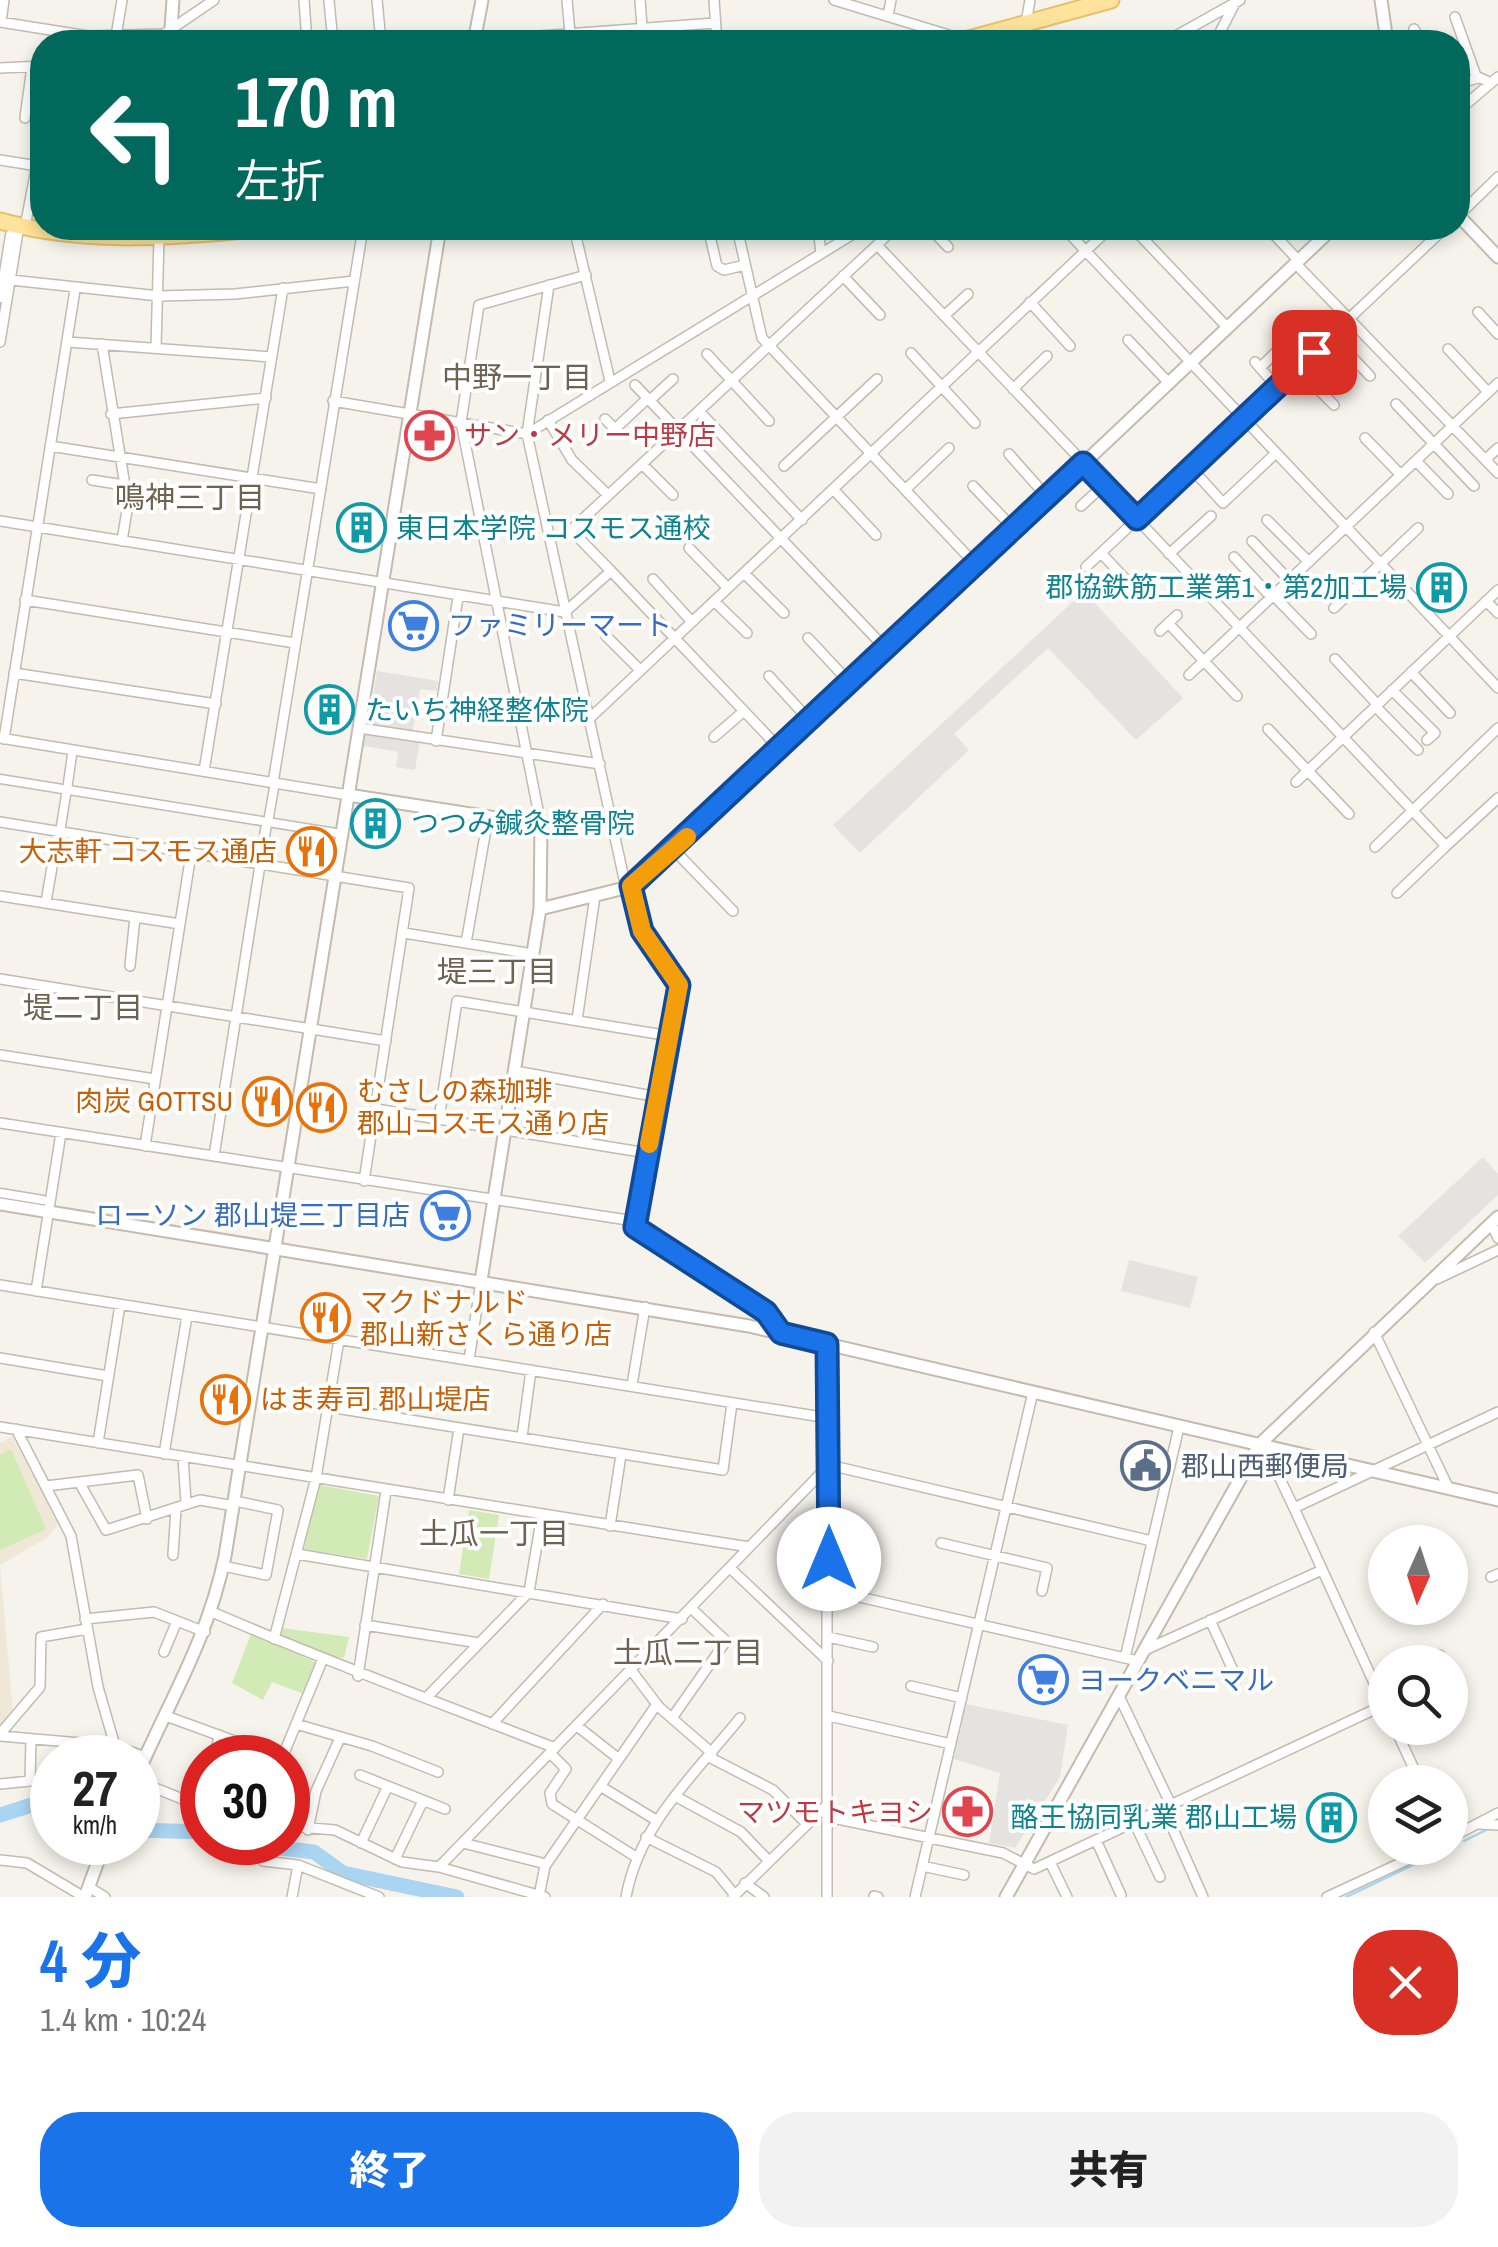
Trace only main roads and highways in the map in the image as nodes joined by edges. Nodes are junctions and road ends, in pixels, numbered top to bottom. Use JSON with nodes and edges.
{"nodes":[{"id":1,"x":1112,"y":0,"type":"edge"},
{"id":2,"x":1008,"y":30,"type":"edge"}],
"edges":[{"from":1,"to":2,"type":"main road"}]}
